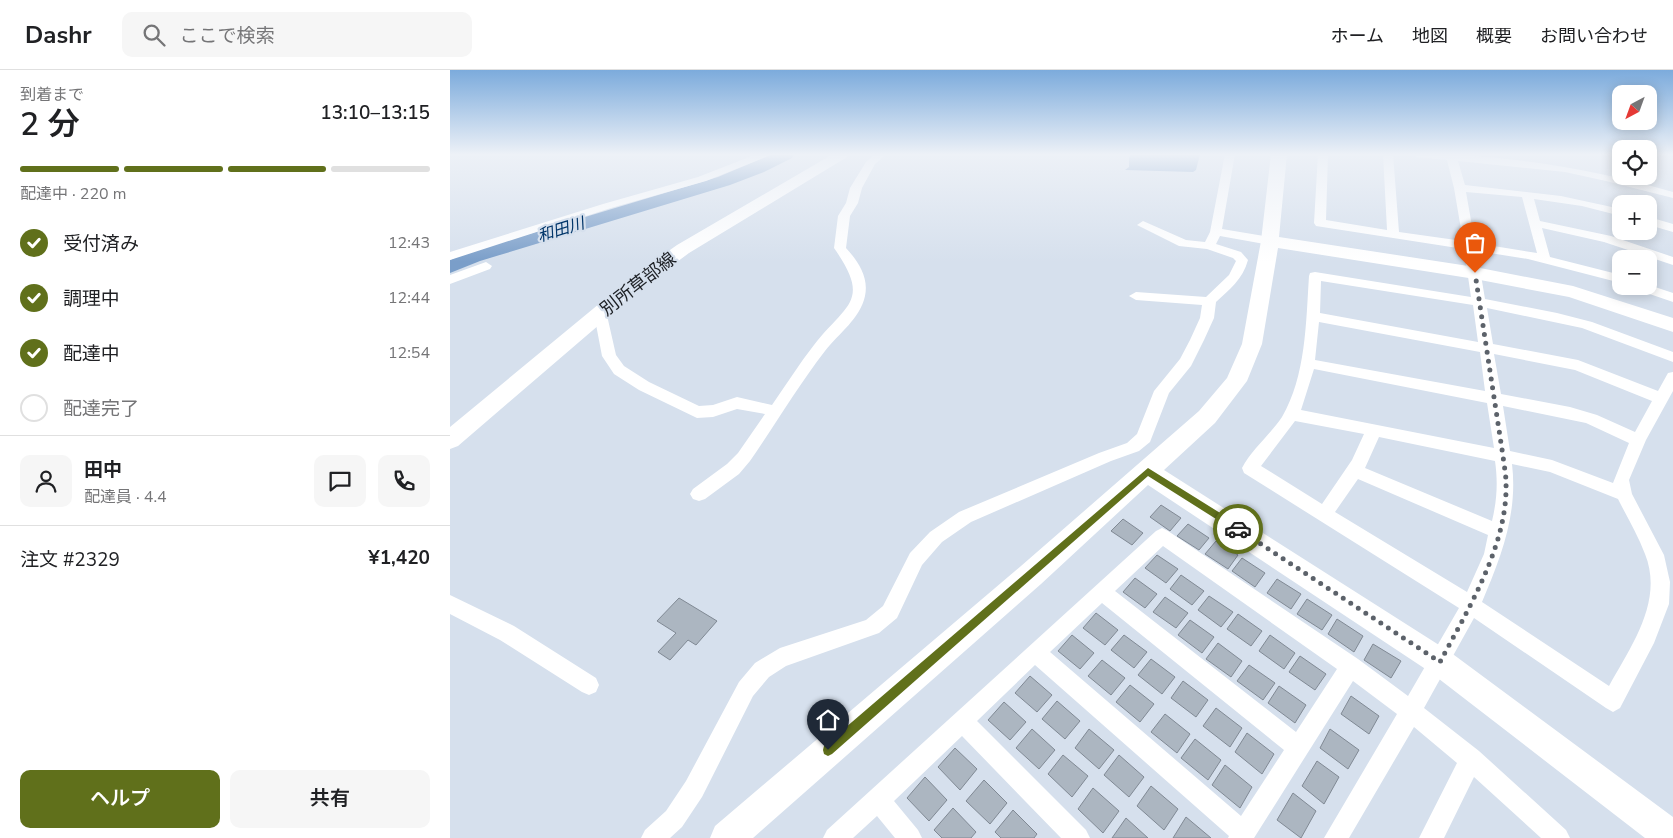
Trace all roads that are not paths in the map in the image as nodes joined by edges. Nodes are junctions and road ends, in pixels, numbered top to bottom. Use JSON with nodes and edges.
{"nodes":[{"id":1,"x":664,"y":190,"type":"edge"},
{"id":2,"x":784,"y":190,"type":"edge"},
{"id":3,"x":856,"y":190,"type":"edge"},
{"id":4,"x":1224,"y":190,"type":"edge"},
{"id":5,"x":1275,"y":190,"type":"edge"},
{"id":6,"x":1321,"y":190,"type":"edge"},
{"id":7,"x":1390,"y":190,"type":"edge"},
{"id":8,"x":1460,"y":190,"type":"edge"},
{"id":9,"x":1478,"y":190,"type":"edge"},
{"id":10,"x":1658,"y":190,"type":"edge"},
{"id":11,"x":1527,"y":195,"type":"junction"},
{"id":12,"x":1673,"y":195,"type":"edge"},
{"id":13,"x":1612,"y":211,"type":"edge"},
{"id":14,"x":1657,"y":223,"type":"edge"},
{"id":15,"x":1535,"y":224,"type":"junction"},
{"id":16,"x":1143,"y":225,"type":"dead end"},
{"id":17,"x":1673,"y":228,"type":"edge"},
{"id":18,"x":1216,"y":232,"type":"junction"},
{"id":19,"x":1393,"y":234,"type":"junction"},
{"id":20,"x":1270,"y":241,"type":"junction"},
{"id":21,"x":1469,"y":245,"type":"junction"},
{"id":22,"x":1209,"y":246,"type":"junction"},
{"id":23,"x":450,"y":256,"type":"edge"},
{"id":24,"x":1544,"y":258,"type":"junction"},
{"id":25,"x":1673,"y":261,"type":"edge"},
{"id":26,"x":486,"y":266,"type":"dead end"},
{"id":27,"x":1475,"y":273,"type":"junction"},
{"id":28,"x":1612,"y":277,"type":"edge"},
{"id":29,"x":450,"y":280,"type":"edge"},
{"id":30,"x":1657,"y":292,"type":"edge"},
{"id":31,"x":1136,"y":296,"type":"dead end"},
{"id":32,"x":1673,"y":298,"type":"edge"},
{"id":33,"x":1209,"y":301,"type":"junction"},
{"id":34,"x":1479,"y":302,"type":"junction"},
{"id":35,"x":601,"y":314,"type":"junction"},
{"id":36,"x":1313,"y":316,"type":"junction"},
{"id":37,"x":1673,"y":325,"type":"edge"},
{"id":38,"x":1486,"y":347,"type":"junction"},
{"id":39,"x":1673,"y":357,"type":"edge"},
{"id":40,"x":1306,"y":363,"type":"junction"},
{"id":41,"x":1673,"y":377,"type":"edge"},
{"id":42,"x":1492,"y":398,"type":"junction"},
{"id":43,"x":1660,"y":398,"type":"junction"},
{"id":44,"x":776,"y":412,"type":"junction"},
{"id":45,"x":1291,"y":414,"type":"junction"},
{"id":46,"x":1373,"y":431,"type":"junction"},
{"id":47,"x":450,"y":440,"type":"edge"},
{"id":48,"x":1638,"y":440,"type":"junction"},
{"id":49,"x":1503,"y":456,"type":"junction"},
{"id":50,"x":1356,"y":471,"type":"junction"},
{"id":51,"x":1148,"y":472,"type":"junction"},
{"id":52,"x":699,"y":494,"type":"dead end"},
{"id":53,"x":1624,"y":494,"type":"junction"},
{"id":54,"x":1324,"y":514,"type":"junction"},
{"id":55,"x":1499,"y":532,"type":"junction"},
{"id":56,"x":1101,"y":591,"type":"junction"},
{"id":57,"x":450,"y":604,"type":"edge"},
{"id":58,"x":1471,"y":605,"type":"junction"},
{"id":59,"x":1035,"y":652,"type":"junction"},
{"id":60,"x":1440,"y":662,"type":"junction"},
{"id":61,"x":1351,"y":666,"type":"junction"},
{"id":62,"x":589,"y":685,"type":"dead end"},
{"id":63,"x":1410,"y":710,"type":"junction"},
{"id":64,"x":961,"y":720,"type":"junction"},
{"id":65,"x":1298,"y":747,"type":"junction"},
{"id":66,"x":1471,"y":759,"type":"junction"},
{"id":67,"x":878,"y":800,"type":"junction"},
{"id":68,"x":1241,"y":836,"type":"edge"},
{"id":69,"x":653,"y":838,"type":"edge"},
{"id":70,"x":727,"y":838,"type":"edge"},
{"id":71,"x":835,"y":838,"type":"edge"},
{"id":72,"x":910,"y":838,"type":"edge"},
{"id":73,"x":1078,"y":838,"type":"edge"},
{"id":74,"x":1336,"y":838,"type":"edge"},
{"id":75,"x":1431,"y":838,"type":"edge"},
{"id":76,"x":1558,"y":838,"type":"edge"},
{"id":77,"x":1673,"y":838,"type":"edge"}],
"edges":[{"from":1,"to":23,"type":"street"},
{"from":2,"to":35,"type":"street","name":"別所草部線"},
{"from":3,"to":44,"type":"street"},
{"from":4,"to":18,"type":"street"},
{"from":5,"to":20,"type":"street"},
{"from":6,"to":19,"type":"street"},
{"from":7,"to":19,"type":"street"},
{"from":8,"to":21,"type":"street"},
{"from":9,"to":11,"type":"street"},
{"from":10,"to":12,"type":"street"},
{"from":11,"to":13,"type":"street"},
{"from":11,"to":15,"type":"street"},
{"from":14,"to":17,"type":"street"},
{"from":15,"to":24,"type":"street"},
{"from":15,"to":25,"type":"street"},
{"from":16,"to":22,"type":"street"},
{"from":18,"to":20,"type":"street"},
{"from":18,"to":22,"type":"street"},
{"from":19,"to":21,"type":"street"},
{"from":20,"to":27,"type":"street"},
{"from":20,"to":51,"type":"street"},
{"from":21,"to":24,"type":"street"},
{"from":21,"to":27,"type":"street"},
{"from":22,"to":33,"type":"street"},
{"from":24,"to":28,"type":"street"},
{"from":26,"to":29,"type":"street"},
{"from":27,"to":34,"type":"street"},
{"from":27,"to":37,"type":"street"},
{"from":30,"to":32,"type":"street"},
{"from":31,"to":33,"type":"street"},
{"from":33,"to":69,"type":"street"},
{"from":34,"to":36,"type":"street"},
{"from":34,"to":38,"type":"street"},
{"from":34,"to":39,"type":"street"},
{"from":35,"to":44,"type":"street"},
{"from":35,"to":47,"type":"street","name":"別所草部線"},
{"from":36,"to":38,"type":"street"},
{"from":36,"to":40,"type":"street"},
{"from":38,"to":42,"type":"street"},
{"from":38,"to":43,"type":"street"},
{"from":40,"to":42,"type":"street"},
{"from":40,"to":45,"type":"street"},
{"from":41,"to":43,"type":"street"},
{"from":42,"to":48,"type":"street"},
{"from":42,"to":49,"type":"street"},
{"from":43,"to":48,"type":"street"},
{"from":44,"to":52,"type":"street"},
{"from":45,"to":46,"type":"street"},
{"from":45,"to":54,"type":"street"},
{"from":46,"to":49,"type":"street"},
{"from":46,"to":50,"type":"street"},
{"from":48,"to":53,"type":"street"},
{"from":49,"to":53,"type":"street"},
{"from":49,"to":55,"type":"street"},
{"from":50,"to":54,"type":"street"},
{"from":50,"to":55,"type":"street"},
{"from":51,"to":60,"type":"street"},
{"from":51,"to":70,"type":"street"},
{"from":53,"to":58,"type":"street"},
{"from":54,"to":58,"type":"street"},
{"from":55,"to":58,"type":"street"},
{"from":56,"to":59,"type":"street"},
{"from":56,"to":61,"type":"street"},
{"from":56,"to":65,"type":"street"},
{"from":57,"to":62,"type":"street"},
{"from":58,"to":60,"type":"street"},
{"from":59,"to":64,"type":"street"},
{"from":59,"to":68,"type":"street"},
{"from":60,"to":63,"type":"street"},
{"from":60,"to":77,"type":"street"},
{"from":61,"to":63,"type":"street"},
{"from":61,"to":65,"type":"street"},
{"from":63,"to":66,"type":"street"},
{"from":63,"to":74,"type":"street"},
{"from":64,"to":67,"type":"street"},
{"from":64,"to":73,"type":"street"},
{"from":65,"to":68,"type":"street"},
{"from":66,"to":75,"type":"street"},
{"from":66,"to":76,"type":"street"},
{"from":67,"to":71,"type":"street"},
{"from":67,"to":72,"type":"street"}]}
